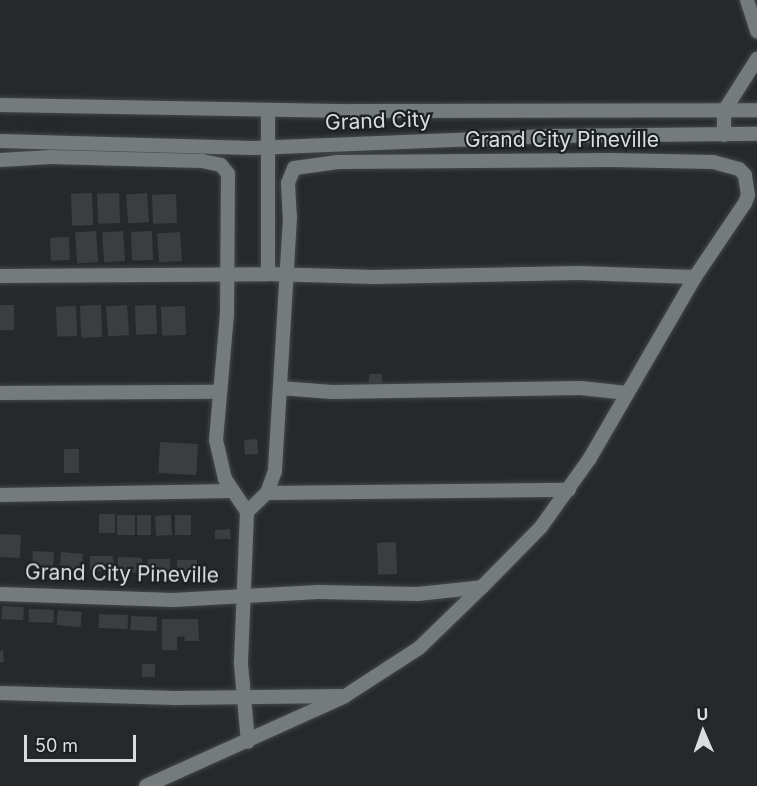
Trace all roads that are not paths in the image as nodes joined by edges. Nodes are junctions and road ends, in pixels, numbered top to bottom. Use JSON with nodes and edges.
{"nodes":[{"id":1,"x":747,"y":0,"type":"edge"},
{"id":2,"x":757,"y":31,"type":"edge"},
{"id":3,"x":757,"y":59,"type":"edge"},
{"id":4,"x":0,"y":105,"type":"edge"},
{"id":5,"x":268,"y":110,"type":"junction"},
{"id":6,"x":757,"y":110,"type":"edge"},
{"id":7,"x":724,"y":111,"type":"junction"},
{"id":8,"x":757,"y":134,"type":"edge"},
{"id":9,"x":724,"y":135,"type":"junction"},
{"id":10,"x":0,"y":141,"type":"edge"},
{"id":11,"x":268,"y":147,"type":"junction"},
{"id":12,"x":0,"y":160,"type":"edge"},
{"id":13,"x":268,"y":274,"type":"junction"},
{"id":14,"x":226,"y":275,"type":"junction"},
{"id":15,"x":287,"y":275,"type":"junction"},
{"id":16,"x":0,"y":276,"type":"edge"},
{"id":17,"x":694,"y":277,"type":"junction"},
{"id":18,"x":280,"y":388,"type":"junction"},
{"id":19,"x":219,"y":392,"type":"junction"},
{"id":20,"x":0,"y":393,"type":"edge"},
{"id":21,"x":627,"y":393,"type":"junction"},
{"id":22,"x":569,"y":490,"type":"junction"},
{"id":23,"x":231,"y":491,"type":"junction"},
{"id":24,"x":267,"y":493,"type":"junction"},
{"id":25,"x":0,"y":495,"type":"edge"},
{"id":26,"x":247,"y":512,"type":"junction"},
{"id":27,"x":482,"y":587,"type":"junction"},
{"id":28,"x":0,"y":594,"type":"edge"},
{"id":29,"x":244,"y":596,"type":"junction"},
{"id":30,"x":0,"y":693,"type":"edge"},
{"id":31,"x":241,"y":694,"type":"junction"},
{"id":32,"x":345,"y":696,"type":"junction"},
{"id":33,"x":248,"y":742,"type":"junction"},
{"id":34,"x":146,"y":786,"type":"edge"}],
"edges":[{"from":1,"to":2,"type":"street"},
{"from":3,"to":7,"type":"street"},
{"from":4,"to":5,"type":"street","name":"Grand City"},
{"from":5,"to":7,"type":"street","name":"Grand City"},
{"from":5,"to":11,"type":"street"},
{"from":6,"to":7,"type":"street","name":"Grand City"},
{"from":7,"to":9,"type":"street"},
{"from":8,"to":9,"type":"street","name":"Grand City"},
{"from":9,"to":11,"type":"street","name":"Grand City"},
{"from":10,"to":11,"type":"street","name":"Grand City"},
{"from":11,"to":13,"type":"street"},
{"from":12,"to":14,"type":"street"},
{"from":13,"to":14,"type":"street"},
{"from":13,"to":15,"type":"street"},
{"from":14,"to":16,"type":"street"},
{"from":14,"to":19,"type":"street"},
{"from":15,"to":17,"type":"street"},
{"from":15,"to":17,"type":"street","name":"Grand City Pineville"},
{"from":15,"to":18,"type":"street","name":"Grand City Pineville"},
{"from":17,"to":21,"type":"street","name":"Grand City Pineville"},
{"from":18,"to":21,"type":"street"},
{"from":18,"to":24,"type":"street","name":"Grand City Pineville"},
{"from":19,"to":20,"type":"street"},
{"from":19,"to":23,"type":"street"},
{"from":21,"to":22,"type":"street","name":"Grand City Pineville"},
{"from":22,"to":24,"type":"street"},
{"from":22,"to":27,"type":"street","name":"Grand City Pineville"},
{"from":23,"to":25,"type":"street"},
{"from":23,"to":26,"type":"street"},
{"from":24,"to":26,"type":"street"},
{"from":26,"to":29,"type":"street","name":"Grand City Pineville"},
{"from":27,"to":29,"type":"street","name":"Grand City Pineville"},
{"from":27,"to":32,"type":"street","name":"Grand City Pineville"},
{"from":28,"to":29,"type":"street","name":"Grand City Pineville"},
{"from":29,"to":31,"type":"street","name":"Grand City Pineville"},
{"from":30,"to":31,"type":"street"},
{"from":31,"to":32,"type":"street"},
{"from":31,"to":33,"type":"street","name":"Grand City Pineville"},
{"from":32,"to":33,"type":"street","name":"Grand City Pineville"},
{"from":33,"to":34,"type":"street","name":"Grand City Pineville"}]}
